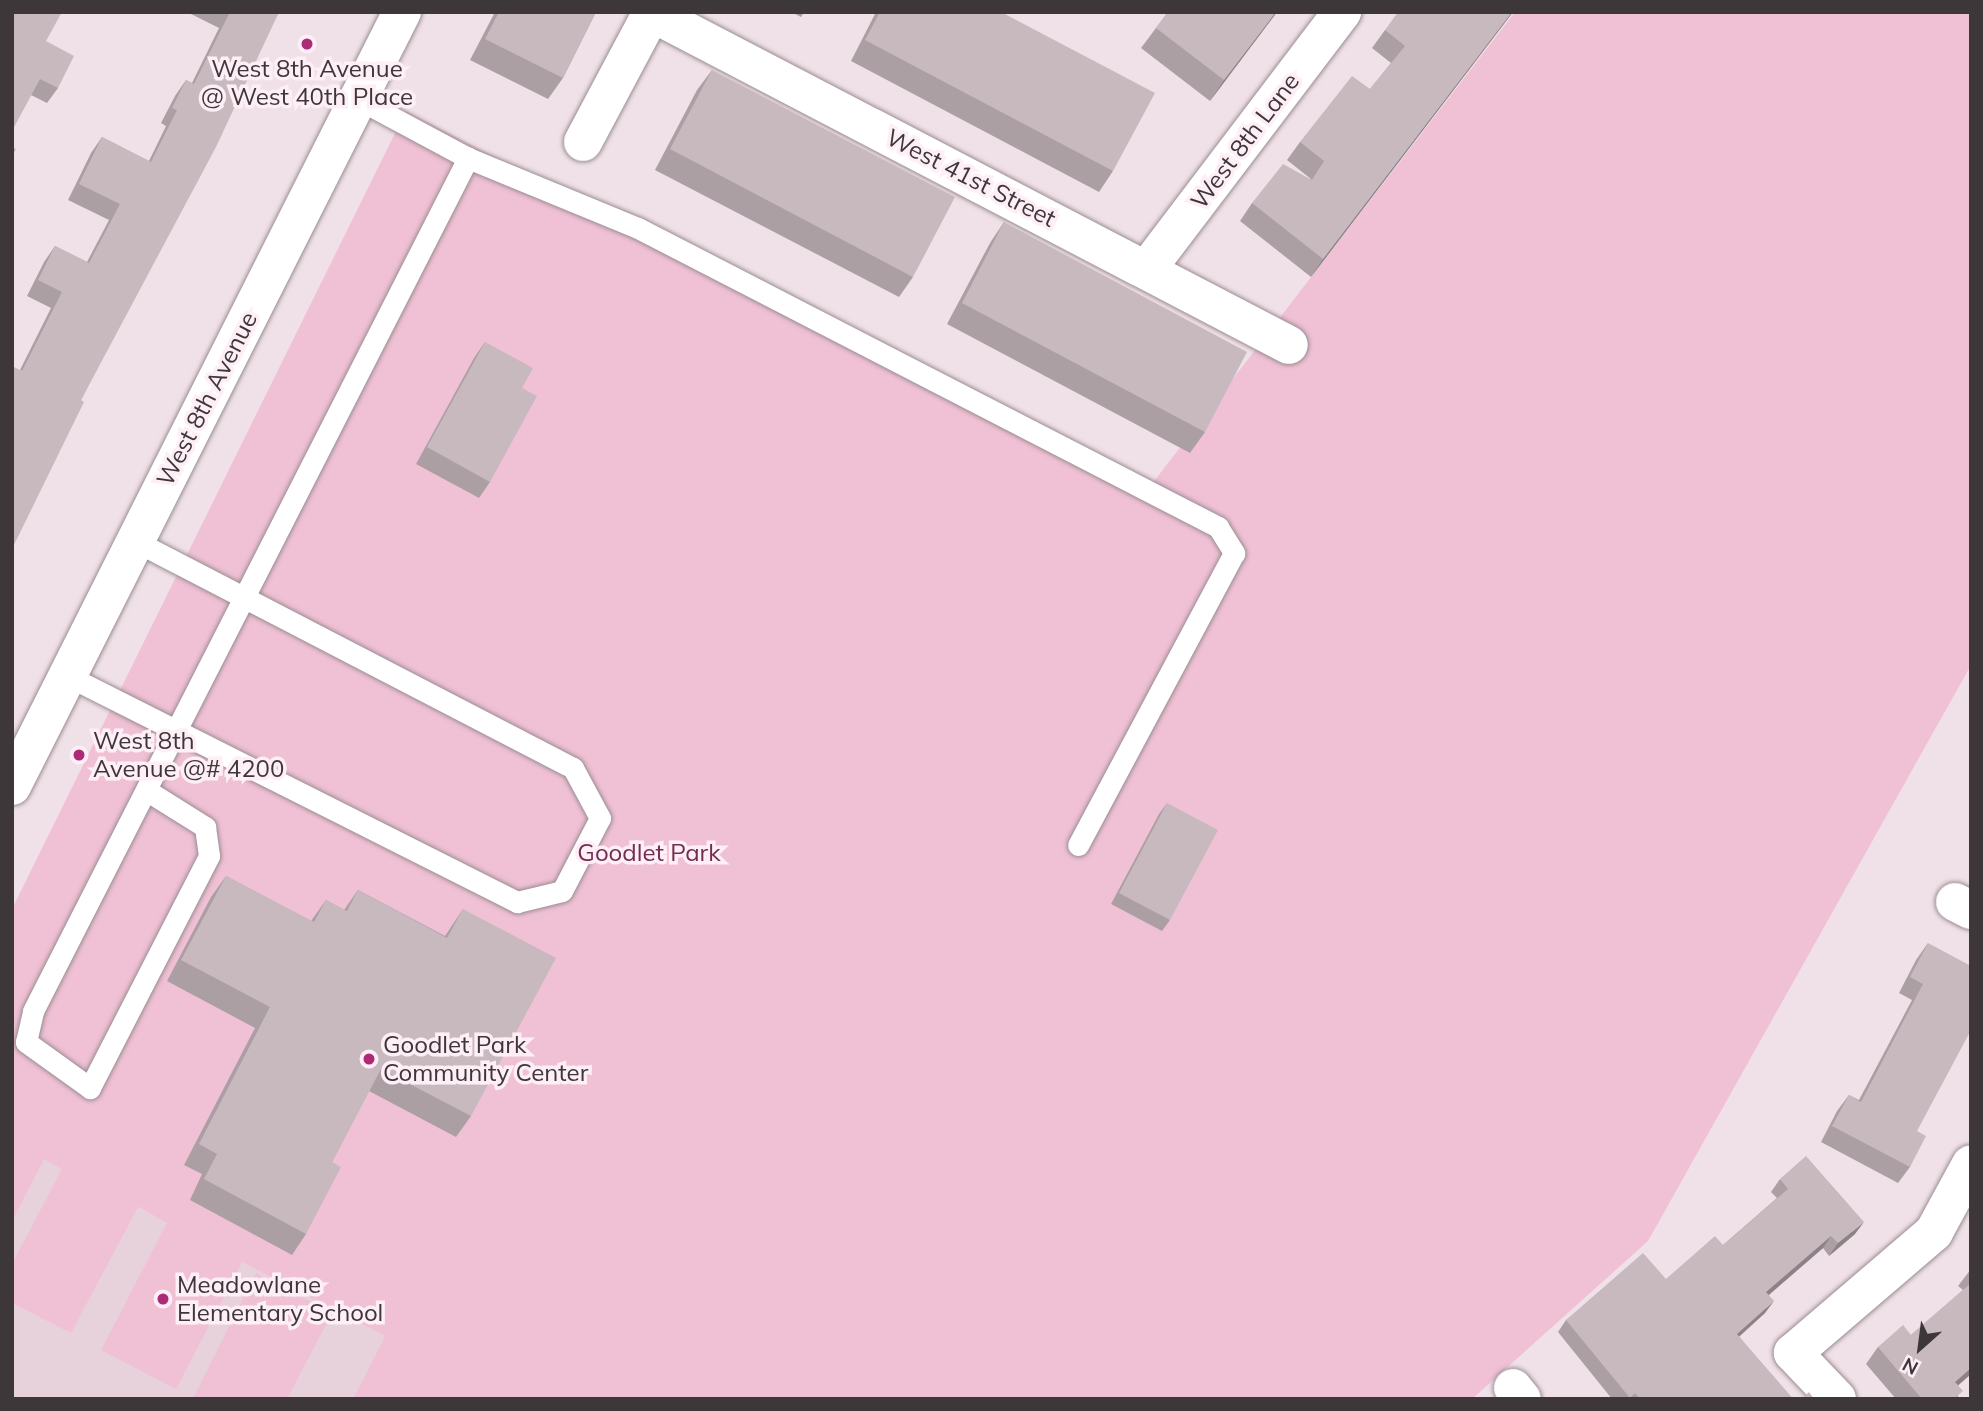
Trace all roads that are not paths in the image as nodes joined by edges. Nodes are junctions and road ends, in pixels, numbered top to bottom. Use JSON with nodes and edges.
{"nodes":[{"id":1,"x":402,"y":12,"type":"edge"},
{"id":2,"x":652,"y":12,"type":"edge"},
{"id":3,"x":1342,"y":12,"type":"edge"},
{"id":4,"x":358,"y":99,"type":"junction"},
{"id":5,"x":583,"y":142,"type":"dead end"},
{"id":6,"x":468,"y":158,"type":"junction"},
{"id":7,"x":1147,"y":269,"type":"junction"},
{"id":8,"x":1289,"y":345,"type":"dead end"},
{"id":9,"x":135,"y":541,"type":"junction"},
{"id":10,"x":244,"y":597,"type":"junction"},
{"id":11,"x":68,"y":676,"type":"junction"},
{"id":12,"x":177,"y":730,"type":"junction"},
{"id":13,"x":12,"y":786,"type":"edge"},
{"id":14,"x":146,"y":790,"type":"junction"},
{"id":15,"x":1078,"y":845,"type":"dead end"},
{"id":16,"x":1971,"y":1164,"type":"edge"},
{"id":17,"x":1836,"y":1399,"type":"edge"}],
"edges":[{"from":1,"to":4,"type":"street","name":"West 8th Avenue"},
{"from":2,"to":5,"type":"street"},
{"from":2,"to":7,"type":"street","name":"West 41st Street"},
{"from":3,"to":7,"type":"street","name":"West 8th Lane"},
{"from":4,"to":6,"type":"lane"},
{"from":4,"to":9,"type":"street","name":"West 8th Avenue"},
{"from":6,"to":10,"type":"lane"},
{"from":6,"to":15,"type":"lane"},
{"from":7,"to":8,"type":"street","name":"West 41st Street"},
{"from":9,"to":10,"type":"lane"},
{"from":9,"to":11,"type":"street","name":"West 8th Avenue"},
{"from":10,"to":12,"type":"lane"},
{"from":10,"to":12,"type":"lane"},
{"from":11,"to":12,"type":"lane"},
{"from":11,"to":13,"type":"street","name":"West 8th Avenue"},
{"from":12,"to":14,"type":"lane"},
{"from":14,"to":14,"type":"lane"},
{"from":16,"to":17,"type":"street"}]}
